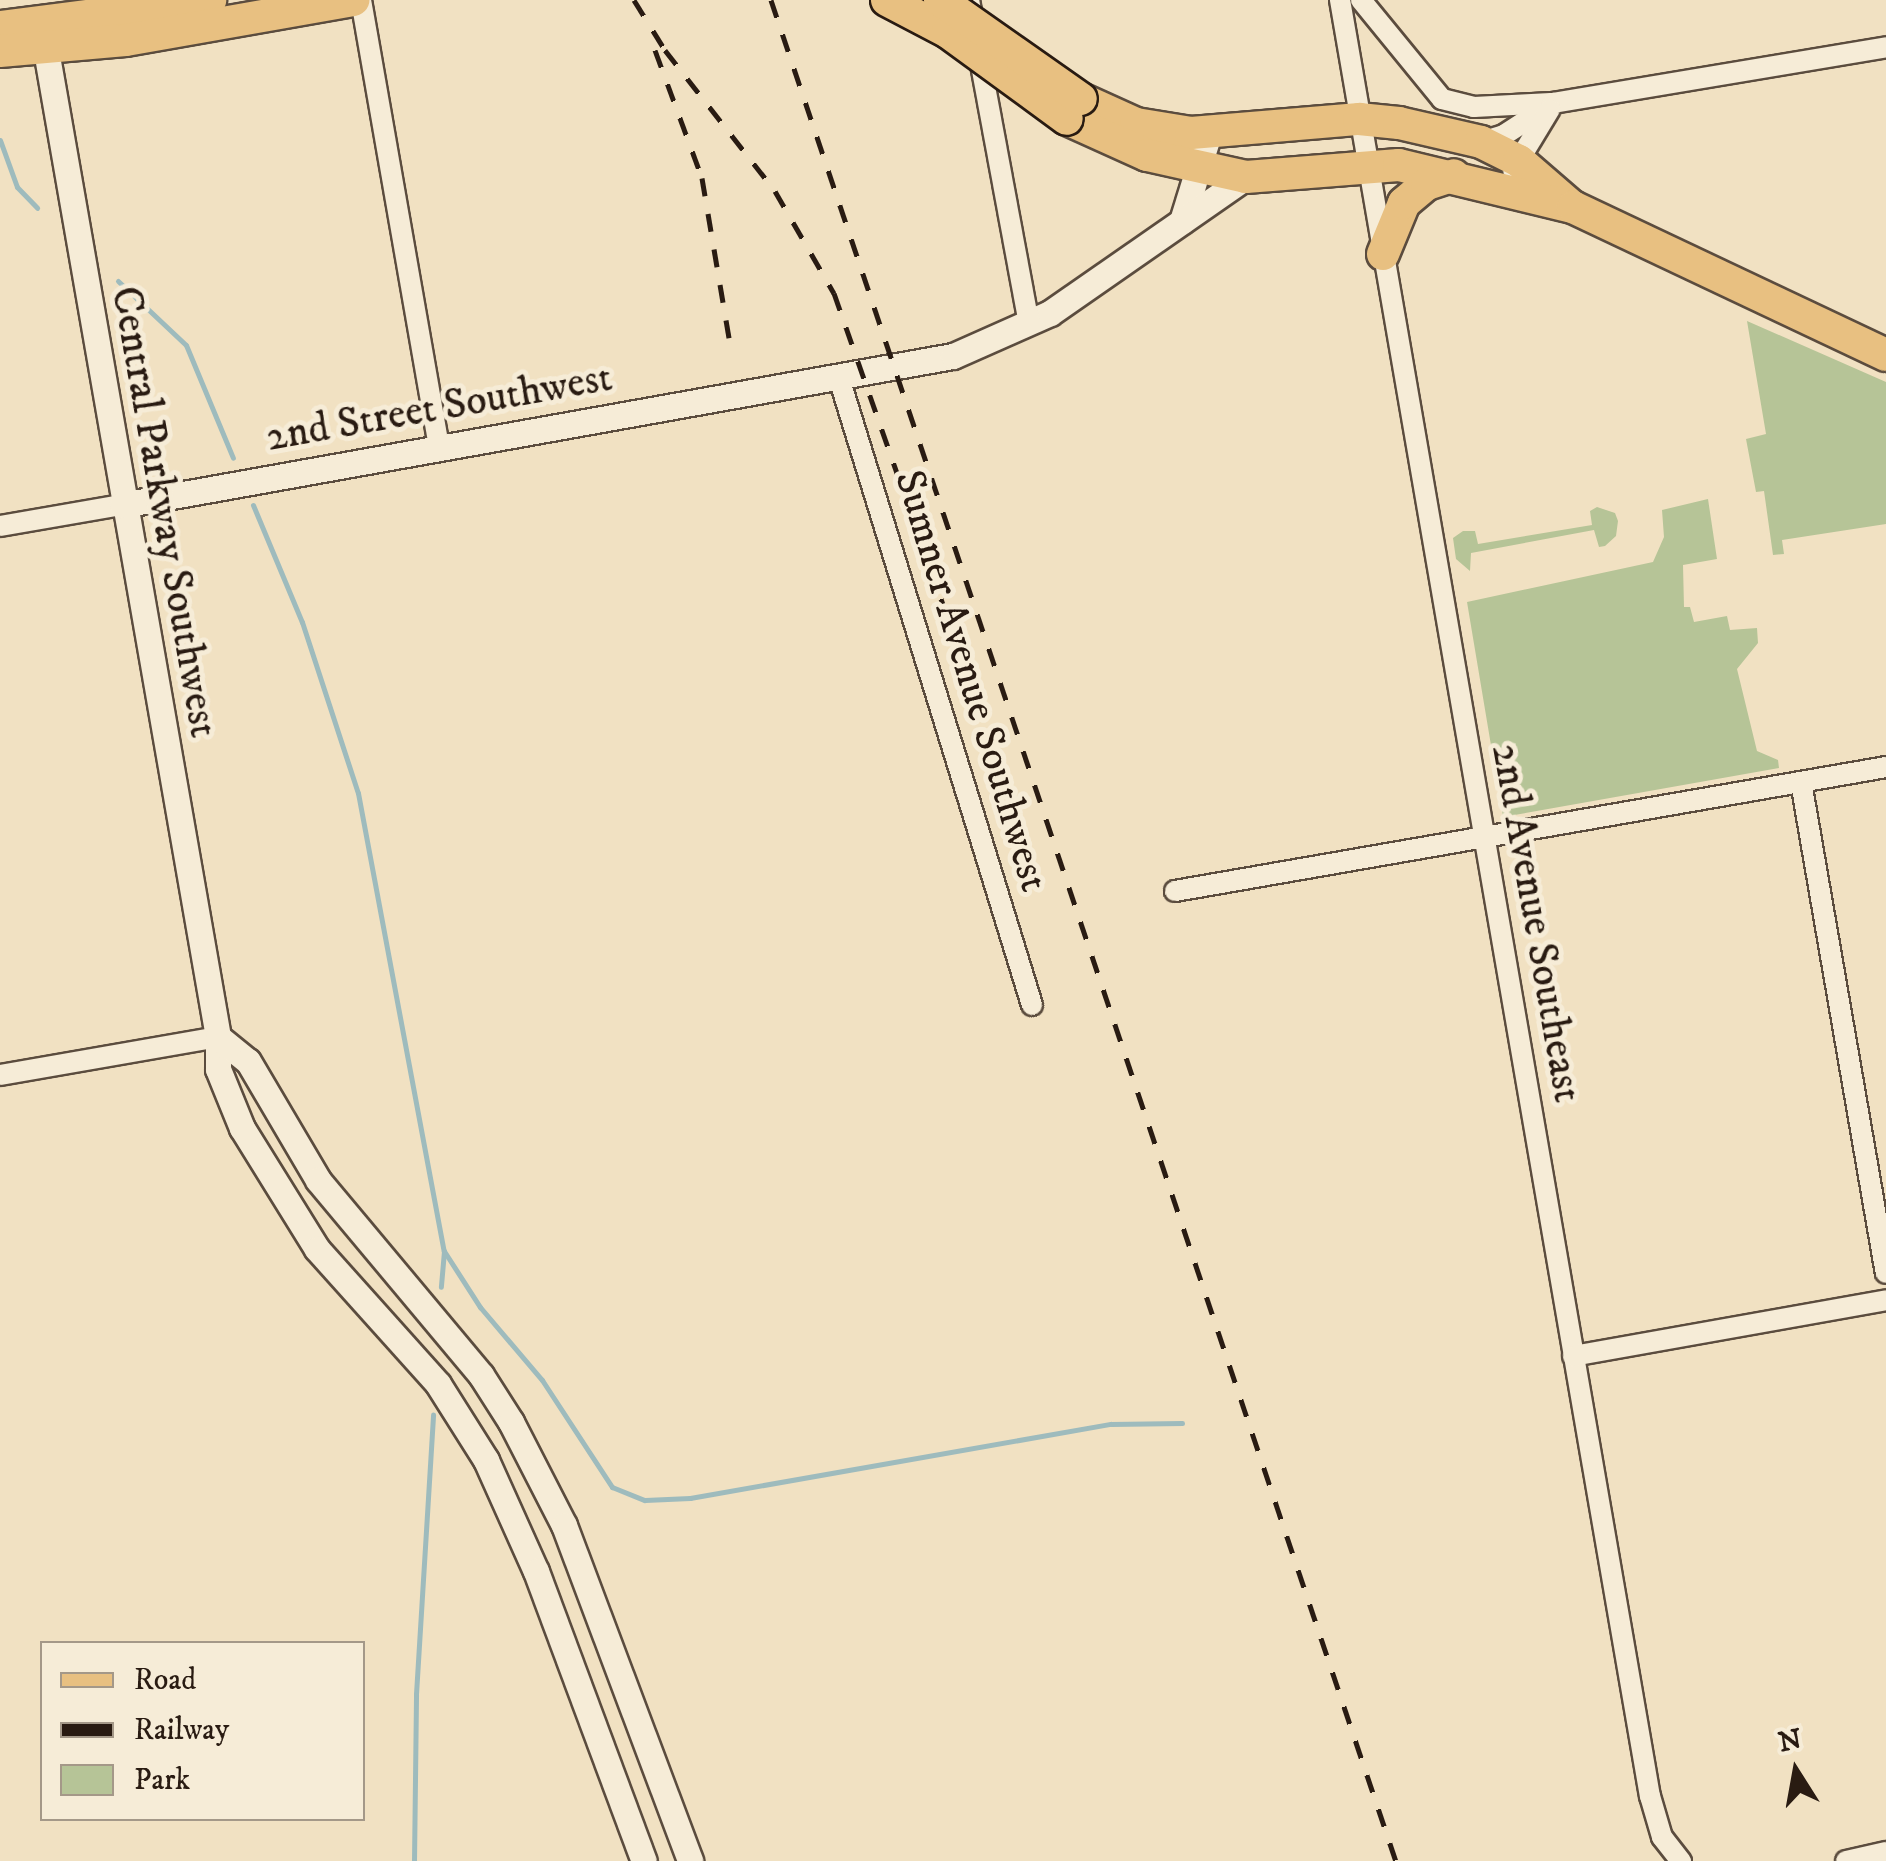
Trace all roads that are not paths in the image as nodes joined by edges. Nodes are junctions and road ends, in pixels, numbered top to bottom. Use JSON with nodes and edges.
{"nodes":[{"id":1,"x":358,"y":0,"type":"edge"},
{"id":2,"x":887,"y":0,"type":"edge"},
{"id":3,"x":940,"y":0,"type":"edge"},
{"id":4,"x":969,"y":0,"type":"edge"},
{"id":5,"x":1340,"y":0,"type":"edge"},
{"id":6,"x":1360,"y":0,"type":"edge"},
{"id":7,"x":192,"y":12,"type":"edge"},
{"id":8,"x":41,"y":24,"type":"edge"},
{"id":9,"x":0,"y":27,"type":"edge"},
{"id":10,"x":1886,"y":47,"type":"edge"},
{"id":11,"x":0,"y":51,"type":"edge"},
{"id":12,"x":1553,"y":103,"type":"junction"},
{"id":13,"x":1074,"y":109,"type":"junction"},
{"id":14,"x":1359,"y":119,"type":"junction"},
{"id":15,"x":1210,"y":133,"type":"junction"},
{"id":16,"x":1481,"y":142,"type":"junction"},
{"id":17,"x":1519,"y":161,"type":"junction"},
{"id":18,"x":1367,"y":165,"type":"junction"},
{"id":19,"x":1201,"y":168,"type":"junction"},
{"id":20,"x":1454,"y":175,"type":"junction"},
{"id":21,"x":1246,"y":178,"type":"junction"},
{"id":22,"x":1498,"y":190,"type":"junction"},
{"id":23,"x":1573,"y":207,"type":"junction"},
{"id":24,"x":1182,"y":221,"type":"junction"},
{"id":25,"x":1383,"y":254,"type":"junction"},
{"id":26,"x":1029,"y":326,"type":"junction"},
{"id":27,"x":1886,"y":355,"type":"edge"},
{"id":28,"x":839,"y":378,"type":"junction"},
{"id":29,"x":439,"y":448,"type":"junction"},
{"id":30,"x":122,"y":506,"type":"junction"},
{"id":31,"x":0,"y":526,"type":"edge"},
{"id":32,"x":1886,"y":767,"type":"edge"},
{"id":33,"x":1801,"y":782,"type":"junction"},
{"id":34,"x":1483,"y":837,"type":"junction"},
{"id":35,"x":1175,"y":891,"type":"dead end"},
{"id":36,"x":1032,"y":1005,"type":"dead end"},
{"id":37,"x":218,"y":1037,"type":"junction"},
{"id":38,"x":0,"y":1075,"type":"edge"},
{"id":39,"x":1886,"y":1273,"type":"edge"},
{"id":40,"x":1886,"y":1300,"type":"edge"},
{"id":41,"x":1573,"y":1356,"type":"junction"},
{"id":42,"x":1886,"y":1852,"type":"edge"},
{"id":43,"x":1677,"y":1858,"type":"edge"},
{"id":44,"x":644,"y":1861,"type":"edge"},
{"id":45,"x":690,"y":1861,"type":"edge"},
{"id":46,"x":1846,"y":1861,"type":"edge"}],
"edges":[{"from":1,"to":7,"type":"main road"},
{"from":1,"to":29,"type":"street"},
{"from":2,"to":13,"type":"main road","bridge":true},
{"from":3,"to":13,"type":"main road","bridge":true},
{"from":4,"to":26,"type":"street"},
{"from":5,"to":14,"type":"street","name":"2nd Avenue Southeast"},
{"from":6,"to":12,"type":"street"},
{"from":7,"to":8,"type":"main road"},
{"from":8,"to":9,"type":"main road"},
{"from":8,"to":11,"type":"main road"},
{"from":8,"to":30,"type":"street","name":"Central Parkway Southwest"},
{"from":10,"to":12,"type":"street"},
{"from":12,"to":16,"type":"street"},
{"from":12,"to":17,"type":"street"},
{"from":13,"to":15,"type":"main road"},
{"from":13,"to":19,"type":"main road"},
{"from":14,"to":15,"type":"main road"},
{"from":14,"to":16,"type":"main road"},
{"from":14,"to":18,"type":"street","name":"2nd Avenue Southeast"},
{"from":15,"to":19,"type":"street"},
{"from":16,"to":17,"type":"main road"},
{"from":17,"to":22,"type":"street"},
{"from":17,"to":23,"type":"main road"},
{"from":18,"to":20,"type":"main road"},
{"from":18,"to":21,"type":"main road"},
{"from":18,"to":25,"type":"street","name":"2nd Avenue Southeast"},
{"from":19,"to":21,"type":"main road"},
{"from":19,"to":24,"type":"street"},
{"from":20,"to":22,"type":"main road"},
{"from":20,"to":25,"type":"main road"},
{"from":21,"to":24,"type":"street","name":"2nd Street Southwest"},
{"from":22,"to":23,"type":"main road"},
{"from":23,"to":27,"type":"main road"},
{"from":24,"to":26,"type":"street","name":"2nd Street Southwest"},
{"from":25,"to":34,"type":"street","name":"2nd Avenue Southeast"},
{"from":26,"to":28,"type":"street","name":"2nd Street Southwest"},
{"from":28,"to":29,"type":"street","name":"2nd Street Southwest"},
{"from":28,"to":36,"type":"street","name":"Sumner Avenue Southwest"},
{"from":29,"to":30,"type":"street","name":"2nd Street Southwest"},
{"from":30,"to":31,"type":"street","name":"2nd Street Southwest"},
{"from":30,"to":37,"type":"street","name":"Central Parkway Southwest"},
{"from":32,"to":33,"type":"street"},
{"from":33,"to":34,"type":"street"},
{"from":33,"to":39,"type":"street"},
{"from":34,"to":35,"type":"street"},
{"from":34,"to":41,"type":"street","name":"2nd Avenue Southeast"},
{"from":37,"to":38,"type":"street"},
{"from":37,"to":44,"type":"street","name":"Central Parkway Southwest"},
{"from":37,"to":45,"type":"street"},
{"from":40,"to":41,"type":"street"},
{"from":41,"to":43,"type":"street","name":"2nd Avenue Southeast"},
{"from":42,"to":46,"type":"street"}]}
